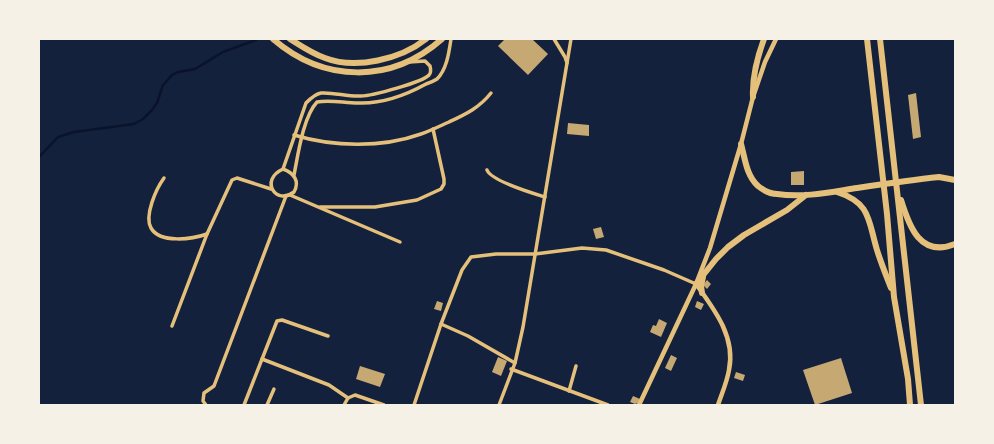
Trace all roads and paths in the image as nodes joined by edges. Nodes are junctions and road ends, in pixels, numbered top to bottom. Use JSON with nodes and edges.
{"nodes":[{"id":1,"x":274,"y":39,"type":"edge"},
{"id":2,"x":290,"y":39,"type":"edge"},
{"id":3,"x":426,"y":39,"type":"edge"},
{"id":4,"x":442,"y":39,"type":"edge"},
{"id":5,"x":451,"y":39,"type":"edge"},
{"id":6,"x":554,"y":39,"type":"edge"},
{"id":7,"x":571,"y":39,"type":"edge"},
{"id":8,"x":764,"y":39,"type":"edge"},
{"id":9,"x":776,"y":39,"type":"edge"},
{"id":10,"x":867,"y":39,"type":"edge"},
{"id":11,"x":882,"y":39,"type":"edge"},
{"id":12,"x":408,"y":62,"type":"junction"},
{"id":13,"x":567,"y":64,"type":"junction"},
{"id":14,"x":491,"y":93,"type":"dead end"},
{"id":15,"x":753,"y":97,"type":"junction"},
{"id":16,"x":433,"y":129,"type":"junction"},
{"id":17,"x":294,"y":136,"type":"junction"},
{"id":18,"x":302,"y":138,"type":"junction"},
{"id":19,"x":741,"y":144,"type":"junction"},
{"id":20,"x":283,"y":169,"type":"junction"},
{"id":21,"x":486,"y":170,"type":"dead end"},
{"id":22,"x":294,"y":175,"type":"junction"},
{"id":23,"x":164,"y":178,"type":"dead end"},
{"id":24,"x":955,"y":180,"type":"edge"},
{"id":25,"x":896,"y":185,"type":"junction"},
{"id":26,"x":272,"y":189,"type":"junction"},
{"id":27,"x":835,"y":192,"type":"junction"},
{"id":28,"x":288,"y":195,"type":"junction"},
{"id":29,"x":806,"y":195,"type":"junction"},
{"id":30,"x":545,"y":197,"type":"junction"},
{"id":31,"x":320,"y":207,"type":"junction"},
{"id":32,"x":207,"y":234,"type":"junction"},
{"id":33,"x":400,"y":242,"type":"dead end"},
{"id":34,"x":955,"y":244,"type":"edge"},
{"id":35,"x":535,"y":254,"type":"junction"},
{"id":36,"x":704,"y":273,"type":"junction"},
{"id":37,"x":696,"y":284,"type":"junction"},
{"id":38,"x":702,"y":293,"type":"junction"},
{"id":39,"x":894,"y":297,"type":"junction"},
{"id":40,"x":441,"y":324,"type":"junction"},
{"id":41,"x":172,"y":326,"type":"dead end"},
{"id":42,"x":328,"y":336,"type":"dead end"},
{"id":43,"x":262,"y":360,"type":"junction"},
{"id":44,"x":515,"y":363,"type":"junction"},
{"id":45,"x":576,"y":366,"type":"dead end"},
{"id":46,"x":511,"y":369,"type":"junction"},
{"id":47,"x":274,"y":388,"type":"dead end"},
{"id":48,"x":569,"y":391,"type":"junction"},
{"id":49,"x":348,"y":398,"type":"junction"},
{"id":50,"x":206,"y":405,"type":"edge"},
{"id":51,"x":244,"y":405,"type":"edge"},
{"id":52,"x":268,"y":405,"type":"edge"},
{"id":53,"x":344,"y":405,"type":"edge"},
{"id":54,"x":384,"y":405,"type":"edge"},
{"id":55,"x":414,"y":405,"type":"edge"},
{"id":56,"x":499,"y":405,"type":"edge"},
{"id":57,"x":608,"y":405,"type":"edge"},
{"id":58,"x":639,"y":405,"type":"edge"},
{"id":59,"x":718,"y":405,"type":"edge"},
{"id":60,"x":910,"y":405,"type":"edge"},
{"id":61,"x":921,"y":405,"type":"edge"}],
"edges":[{"from":1,"to":12,"type":"highway"},
{"from":2,"to":3,"type":"highway"},
{"from":4,"to":12,"type":"highway"},
{"from":5,"to":18,"type":"street"},
{"from":6,"to":13,"type":"street"},
{"from":7,"to":13,"type":"street"},
{"from":8,"to":15,"type":"highway"},
{"from":9,"to":15,"type":"street"},
{"from":10,"to":39,"type":"highway"},
{"from":11,"to":25,"type":"highway"},
{"from":12,"to":17,"type":"street"},
{"from":13,"to":30,"type":"street"},
{"from":14,"to":16,"type":"street"},
{"from":15,"to":19,"type":"street"},
{"from":16,"to":18,"type":"street"},
{"from":16,"to":31,"type":"street"},
{"from":17,"to":18,"type":"street"},
{"from":17,"to":20,"type":"street"},
{"from":18,"to":22,"type":"street"},
{"from":19,"to":29,"type":"highway"},
{"from":19,"to":37,"type":"street"},
{"from":20,"to":22,"type":"street"},
{"from":20,"to":26,"type":"street"},
{"from":21,"to":30,"type":"street"},
{"from":22,"to":28,"type":"street"},
{"from":23,"to":32,"type":"street"},
{"from":24,"to":27,"type":"highway"},
{"from":25,"to":34,"type":"highway"},
{"from":25,"to":61,"type":"highway"},
{"from":26,"to":28,"type":"street"},
{"from":26,"to":32,"type":"street"},
{"from":27,"to":29,"type":"highway"},
{"from":27,"to":39,"type":"highway"},
{"from":28,"to":31,"type":"street"},
{"from":28,"to":50,"type":"street"},
{"from":29,"to":36,"type":"highway"},
{"from":30,"to":35,"type":"street"},
{"from":31,"to":33,"type":"street"},
{"from":32,"to":41,"type":"street"},
{"from":35,"to":37,"type":"street"},
{"from":35,"to":40,"type":"street"},
{"from":35,"to":44,"type":"street"},
{"from":36,"to":37,"type":"highway"},
{"from":36,"to":38,"type":"highway"},
{"from":37,"to":38,"type":"street"},
{"from":37,"to":58,"type":"street"},
{"from":38,"to":59,"type":"street"},
{"from":39,"to":60,"type":"highway"},
{"from":40,"to":44,"type":"street"},
{"from":40,"to":55,"type":"street"},
{"from":42,"to":43,"type":"street"},
{"from":43,"to":49,"type":"street"},
{"from":43,"to":51,"type":"street"},
{"from":44,"to":46,"type":"street"},
{"from":45,"to":48,"type":"street"},
{"from":46,"to":48,"type":"street"},
{"from":46,"to":56,"type":"street"},
{"from":47,"to":52,"type":"street"},
{"from":48,"to":57,"type":"street"},
{"from":49,"to":53,"type":"street"},
{"from":49,"to":54,"type":"street"}]}
